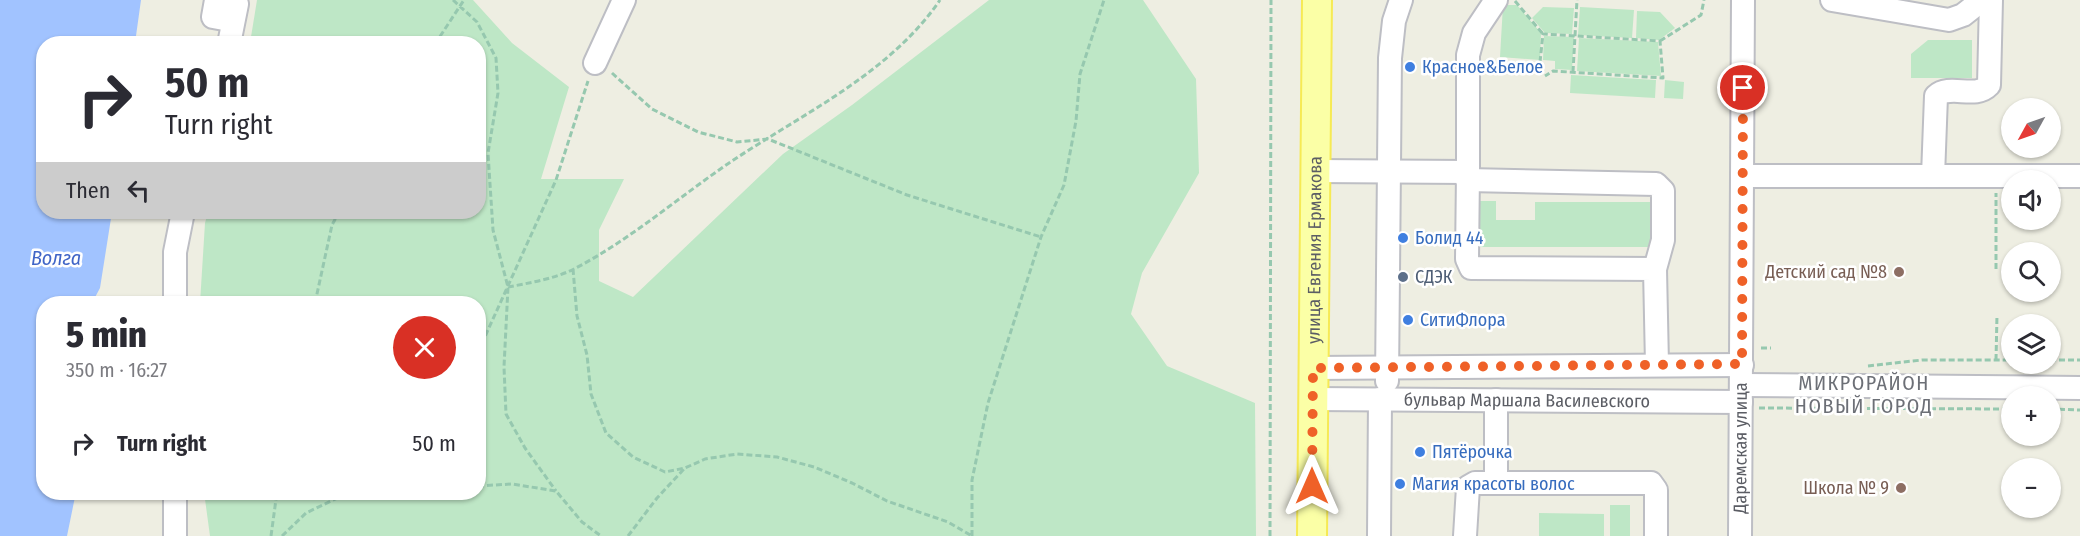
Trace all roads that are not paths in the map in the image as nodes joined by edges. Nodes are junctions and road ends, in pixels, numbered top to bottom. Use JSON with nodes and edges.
{"nodes":[{"id":1,"x":216,"y":0,"type":"edge"},
{"id":2,"x":228,"y":0,"type":"edge"},
{"id":3,"x":237,"y":0,"type":"edge"},
{"id":4,"x":624,"y":0,"type":"edge"},
{"id":5,"x":1317,"y":0,"type":"edge"},
{"id":6,"x":1401,"y":0,"type":"edge"},
{"id":7,"x":1743,"y":0,"type":"edge"},
{"id":8,"x":1832,"y":0,"type":"edge"},
{"id":9,"x":1982,"y":0,"type":"edge"},
{"id":10,"x":1991,"y":0,"type":"edge"},
{"id":11,"x":1484,"y":4,"type":"edge"},
{"id":12,"x":230,"y":36,"type":"edge"},
{"id":13,"x":595,"y":63,"type":"road end"},
{"id":14,"x":1315,"y":171,"type":"junction"},
{"id":15,"x":1389,"y":172,"type":"junction"},
{"id":16,"x":1467,"y":176,"type":"junction"},
{"id":17,"x":1742,"y":176,"type":"junction"},
{"id":18,"x":1933,"y":176,"type":"junction"},
{"id":19,"x":2080,"y":176,"type":"edge"},
{"id":20,"x":182,"y":219,"type":"edge"},
{"id":21,"x":1655,"y":269,"type":"junction"},
{"id":22,"x":175,"y":296,"type":"edge"},
{"id":23,"x":1657,"y":365,"type":"junction"},
{"id":24,"x":1387,"y":367,"type":"junction"},
{"id":25,"x":1313,"y":368,"type":"junction"},
{"id":26,"x":2080,"y":388,"type":"edge"},
{"id":27,"x":1744,"y":390,"type":"junction"},
{"id":28,"x":1313,"y":399,"type":"junction"},
{"id":29,"x":1383,"y":399,"type":"junction"},
{"id":30,"x":1496,"y":400,"type":"junction"},
{"id":31,"x":1496,"y":483,"type":"junction"},
{"id":32,"x":175,"y":500,"type":"edge"},
{"id":33,"x":175,"y":536,"type":"edge"},
{"id":34,"x":1312,"y":536,"type":"edge"},
{"id":35,"x":1379,"y":536,"type":"edge"},
{"id":36,"x":1465,"y":536,"type":"edge"},
{"id":37,"x":1656,"y":536,"type":"edge"},
{"id":38,"x":1740,"y":536,"type":"edge"}],
"edges":[{"from":1,"to":2,"type":"street"},
{"from":3,"to":12,"type":"street"},
{"from":4,"to":13,"type":"street"},
{"from":5,"to":14,"type":"main road","name":"улица Евгения Ермакова"},
{"from":6,"to":15,"type":"street"},
{"from":7,"to":17,"type":"street","name":"Даремская улица"},
{"from":8,"to":9,"type":"street"},
{"from":10,"to":18,"type":"street"},
{"from":11,"to":16,"type":"street"},
{"from":14,"to":15,"type":"street"},
{"from":14,"to":25,"type":"main road","name":"улица Евгения Ермакова"},
{"from":15,"to":16,"type":"street"},
{"from":15,"to":24,"type":"street"},
{"from":16,"to":21,"type":"street"},
{"from":16,"to":21,"type":"street"},
{"from":17,"to":18,"type":"street"},
{"from":17,"to":27,"type":"street","name":"Даремская улица"},
{"from":18,"to":19,"type":"street"},
{"from":20,"to":22,"type":"street"},
{"from":21,"to":23,"type":"street"},
{"from":23,"to":24,"type":"street","name":"бульвар Маршала Василевского"},
{"from":23,"to":27,"type":"street","name":"бульвар Маршала Василевского"},
{"from":24,"to":25,"type":"street","name":"бульвар Маршала Василевского"},
{"from":24,"to":29,"type":"street"},
{"from":25,"to":28,"type":"main road","name":"улица Евгения Ермакова"},
{"from":26,"to":27,"type":"street","name":"бульвар Маршала Василевского"},
{"from":27,"to":30,"type":"street","name":"бульвар Маршала Василевского"},
{"from":27,"to":38,"type":"street","name":"Даремская улица"},
{"from":28,"to":29,"type":"street","name":"бульвар Маршала Василевского"},
{"from":28,"to":34,"type":"main road","name":"улица Евгения Ермакова"},
{"from":29,"to":30,"type":"street","name":"бульвар Маршала Василевского"},
{"from":29,"to":35,"type":"street"},
{"from":30,"to":31,"type":"street"},
{"from":31,"to":36,"type":"street"},
{"from":31,"to":37,"type":"street"},
{"from":32,"to":33,"type":"street"}]}
